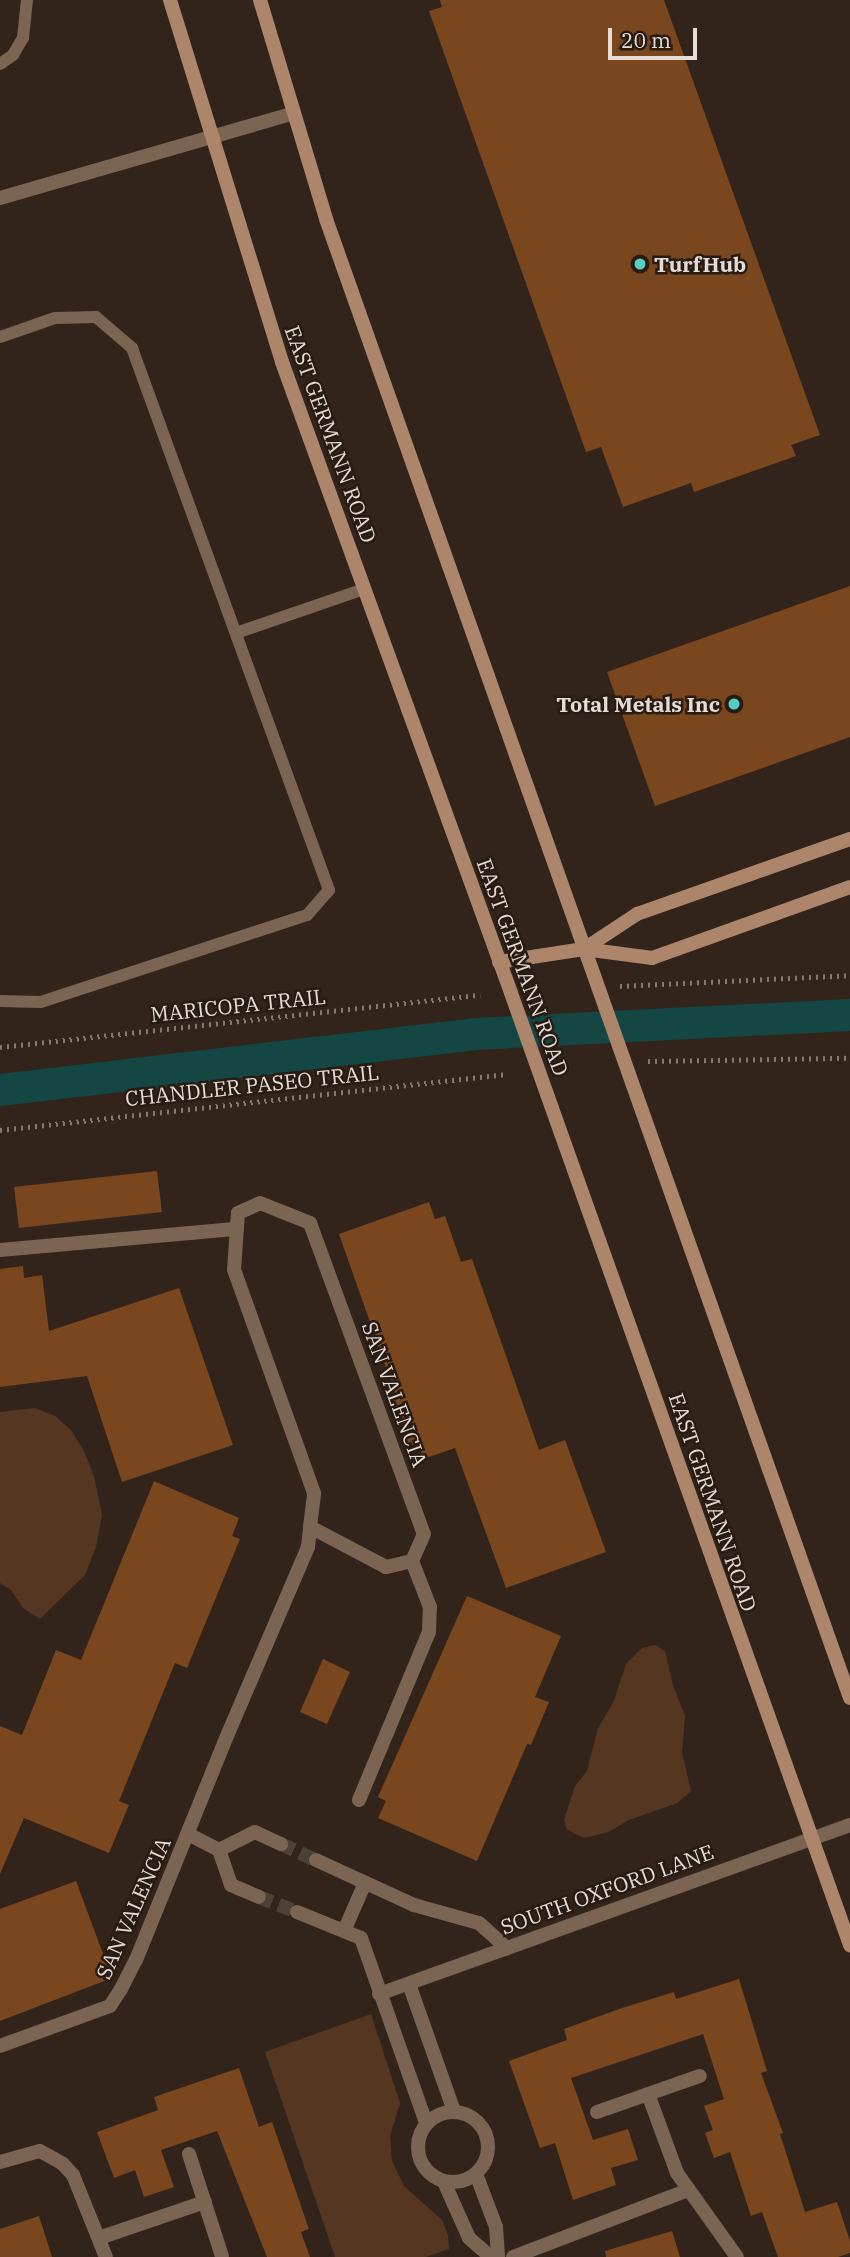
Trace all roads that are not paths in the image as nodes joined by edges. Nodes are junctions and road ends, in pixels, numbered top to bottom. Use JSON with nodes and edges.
{"nodes":[{"id":1,"x":27,"y":0,"type":"edge"},
{"id":2,"x":170,"y":0,"type":"edge"},
{"id":3,"x":260,"y":0,"type":"edge"},
{"id":4,"x":0,"y":64,"type":"edge"},
{"id":5,"x":294,"y":113,"type":"junction"},
{"id":6,"x":210,"y":137,"type":"junction"},
{"id":7,"x":0,"y":198,"type":"edge"},
{"id":8,"x":0,"y":337,"type":"edge"},
{"id":9,"x":364,"y":589,"type":"junction"},
{"id":10,"x":236,"y":633,"type":"junction"},
{"id":11,"x":850,"y":839,"type":"edge"},
{"id":12,"x":850,"y":887,"type":"edge"},
{"id":13,"x":584,"y":949,"type":"junction"},
{"id":14,"x":499,"y":962,"type":"junction"},
{"id":15,"x":0,"y":1001,"type":"edge"},
{"id":16,"x":237,"y":1229,"type":"junction"},
{"id":17,"x":0,"y":1250,"type":"edge"},
{"id":18,"x":310,"y":1527,"type":"junction"},
{"id":19,"x":412,"y":1561,"type":"junction"},
{"id":20,"x":850,"y":1698,"type":"edge"},
{"id":21,"x":359,"y":1800,"type":"dead end"},
{"id":22,"x":850,"y":1825,"type":"edge"},
{"id":23,"x":188,"y":1834,"type":"junction"},
{"id":24,"x":812,"y":1836,"type":"junction"},
{"id":25,"x":281,"y":1844,"type":"tunnel mouth"},
{"id":26,"x":219,"y":1850,"type":"junction"},
{"id":27,"x":316,"y":1860,"type":"tunnel mouth"},
{"id":28,"x":365,"y":1883,"type":"junction"},
{"id":29,"x":260,"y":1897,"type":"tunnel mouth"},
{"id":30,"x":297,"y":1912,"type":"tunnel mouth"},
{"id":31,"x":344,"y":1931,"type":"junction"},
{"id":32,"x":850,"y":1945,"type":"edge"},
{"id":33,"x":507,"y":1948,"type":"junction"},
{"id":34,"x":409,"y":1984,"type":"junction"},
{"id":35,"x":379,"y":1994,"type":"junction"},
{"id":36,"x":0,"y":2046,"type":"edge"},
{"id":37,"x":700,"y":2076,"type":"dead end"},
{"id":38,"x":648,"y":2094,"type":"junction"},
{"id":39,"x":454,"y":2111,"type":"junction"},
{"id":40,"x":597,"y":2112,"type":"dead end"},
{"id":41,"x":426,"y":2123,"type":"junction"},
{"id":42,"x":189,"y":2154,"type":"dead end"},
{"id":43,"x":0,"y":2162,"type":"edge"},
{"id":44,"x":476,"y":2174,"type":"junction"},
{"id":45,"x":444,"y":2182,"type":"junction"},
{"id":46,"x":688,"y":2190,"type":"junction"},
{"id":47,"x":205,"y":2202,"type":"junction"},
{"id":48,"x":99,"y":2238,"type":"junction"},
{"id":49,"x":222,"y":2256,"type":"edge"},
{"id":50,"x":106,"y":2257,"type":"edge"},
{"id":51,"x":491,"y":2257,"type":"edge"},
{"id":52,"x":498,"y":2257,"type":"edge"},
{"id":53,"x":513,"y":2257,"type":"edge"},
{"id":54,"x":737,"y":2257,"type":"edge"}],
"edges":[{"from":1,"to":4,"type":"lane"},
{"from":2,"to":6,"type":"main road","name":"EAST GERMANN ROAD"},
{"from":3,"to":5,"type":"main road"},
{"from":5,"to":6,"type":"street"},
{"from":5,"to":13,"type":"main road"},
{"from":6,"to":7,"type":"street"},
{"from":6,"to":9,"type":"main road","name":"EAST GERMANN ROAD"},
{"from":8,"to":10,"type":"lane"},
{"from":9,"to":10,"type":"lane"},
{"from":9,"to":14,"type":"main road","name":"EAST GERMANN ROAD"},
{"from":10,"to":15,"type":"lane"},
{"from":11,"to":13,"type":"main road"},
{"from":12,"to":13,"type":"main road"},
{"from":13,"to":14,"type":"main road"},
{"from":13,"to":20,"type":"main road"},
{"from":14,"to":24,"type":"main road","name":"EAST GERMANN ROAD"},
{"from":16,"to":17,"type":"street"},
{"from":16,"to":18,"type":"street","name":"SAN VALENCIA"},
{"from":16,"to":19,"type":"street","name":"SAN VALENCIA"},
{"from":18,"to":19,"type":"street"},
{"from":18,"to":23,"type":"street","name":"SAN VALENCIA"},
{"from":19,"to":21,"type":"street"},
{"from":22,"to":24,"type":"street","name":"SOUTH OXFORD LANE"},
{"from":23,"to":26,"type":"street","name":"SAN VALENCIA"},
{"from":23,"to":36,"type":"street","name":"SAN VALENCIA"},
{"from":24,"to":32,"type":"main road","name":"EAST GERMANN ROAD"},
{"from":24,"to":33,"type":"street","name":"SOUTH OXFORD LANE"},
{"from":25,"to":26,"type":"street"},
{"from":26,"to":29,"type":"street"},
{"from":27,"to":28,"type":"street"},
{"from":28,"to":31,"type":"street"},
{"from":28,"to":33,"type":"street"},
{"from":30,"to":31,"type":"street"},
{"from":31,"to":35,"type":"street"},
{"from":33,"to":34,"type":"street","name":"SOUTH OXFORD LANE"},
{"from":34,"to":35,"type":"street","name":"SOUTH OXFORD LANE"},
{"from":34,"to":39,"type":"street"},
{"from":35,"to":41,"type":"street"},
{"from":37,"to":38,"type":"street"},
{"from":38,"to":40,"type":"street"},
{"from":38,"to":46,"type":"street"},
{"from":39,"to":41,"type":"street"},
{"from":39,"to":44,"type":"street"},
{"from":41,"to":45,"type":"street"},
{"from":42,"to":47,"type":"street"},
{"from":43,"to":48,"type":"street"},
{"from":44,"to":45,"type":"street"},
{"from":44,"to":52,"type":"street"},
{"from":45,"to":51,"type":"street"},
{"from":46,"to":53,"type":"street"},
{"from":46,"to":54,"type":"street"},
{"from":47,"to":48,"type":"street"},
{"from":47,"to":49,"type":"street"},
{"from":48,"to":50,"type":"street"}]}
